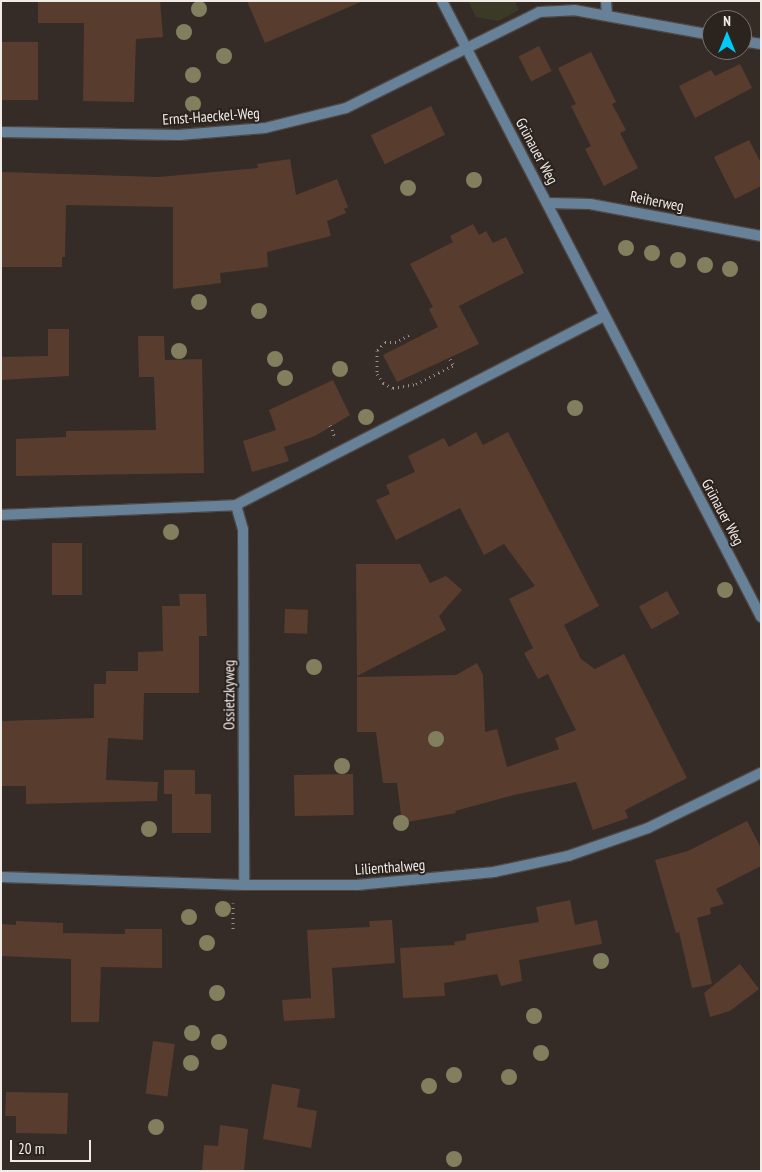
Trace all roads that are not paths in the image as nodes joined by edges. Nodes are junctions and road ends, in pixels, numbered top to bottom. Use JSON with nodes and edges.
{"nodes":[{"id":1,"x":442,"y":1,"type":"edge"},
{"id":2,"x":606,"y":1,"type":"edge"},
{"id":3,"x":607,"y":14,"type":"junction"},
{"id":4,"x":702,"y":33,"type":"edge"},
{"id":5,"x":466,"y":49,"type":"junction"},
{"id":6,"x":1,"y":132,"type":"edge"},
{"id":7,"x":547,"y":204,"type":"junction"},
{"id":8,"x":761,"y":236,"type":"edge"},
{"id":9,"x":603,"y":316,"type":"junction"},
{"id":10,"x":236,"y":505,"type":"junction"},
{"id":11,"x":1,"y":515,"type":"edge"},
{"id":12,"x":761,"y":617,"type":"edge"},
{"id":13,"x":761,"y":773,"type":"edge"},
{"id":14,"x":1,"y":877,"type":"edge"},
{"id":15,"x":239,"y":885,"type":"junction"}],
"edges":[{"from":1,"to":5,"type":"street","name":"Grünauer Weg"},
{"from":2,"to":3,"type":"street"},
{"from":3,"to":4,"type":"street","name":"Ernst-Haeckel-Weg"},
{"from":3,"to":5,"type":"street","name":"Ernst-Haeckel-Weg"},
{"from":5,"to":6,"type":"street","name":"Ernst-Haeckel-Weg"},
{"from":5,"to":7,"type":"street","name":"Grünauer Weg"},
{"from":7,"to":8,"type":"street","name":"Reiherweg"},
{"from":7,"to":9,"type":"street","name":"Grünauer Weg"},
{"from":9,"to":10,"type":"street"},
{"from":9,"to":12,"type":"street","name":"Grünauer Weg"},
{"from":10,"to":11,"type":"street"},
{"from":10,"to":15,"type":"street","name":"Ossietzkyweg"},
{"from":13,"to":15,"type":"street","name":"Lilienthalweg"},
{"from":14,"to":15,"type":"street","name":"Lilienthalweg"}]}
